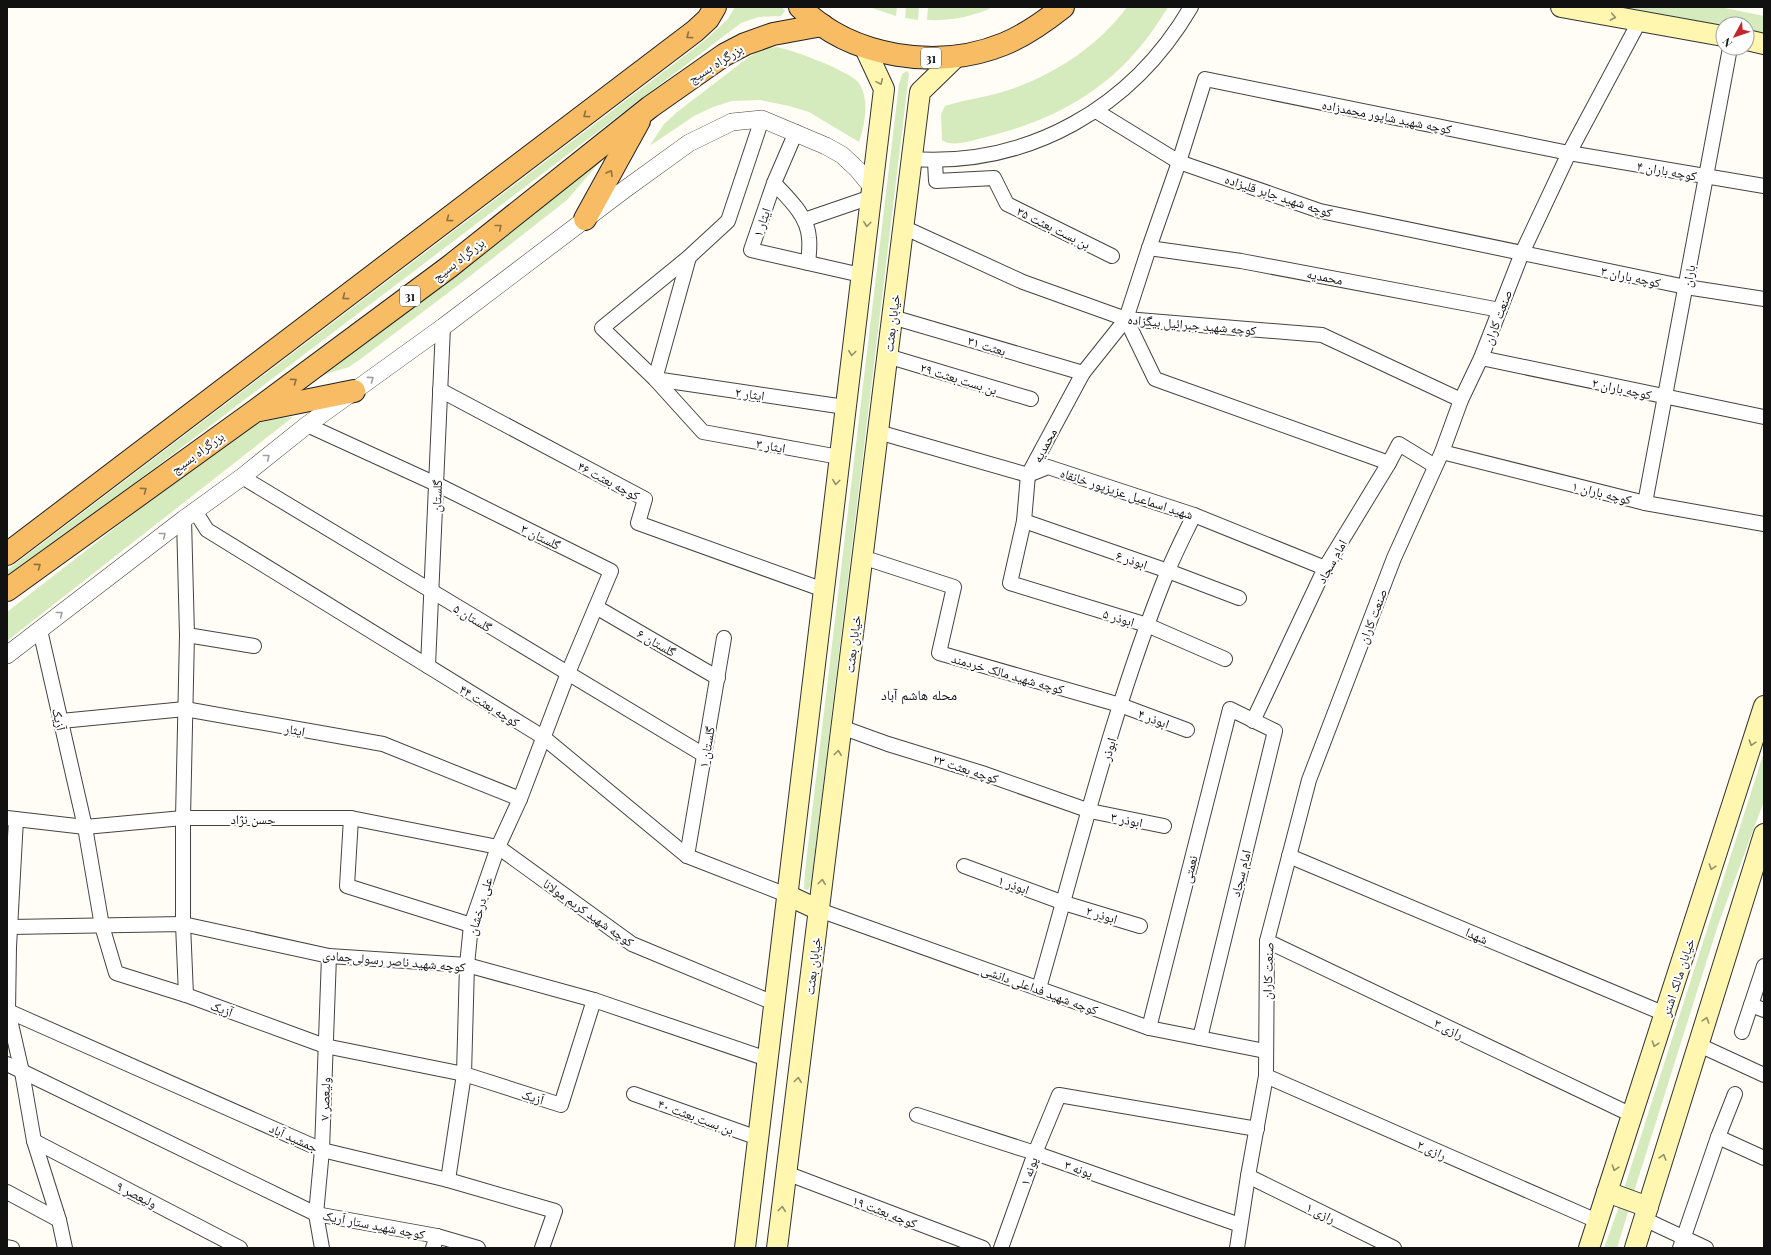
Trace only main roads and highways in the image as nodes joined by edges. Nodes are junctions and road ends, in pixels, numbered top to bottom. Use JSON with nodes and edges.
{"nodes":[{"id":1,"x":715,"y":7,"type":"edge"},
{"id":2,"x":800,"y":7,"type":"edge"},
{"id":3,"x":1063,"y":7,"type":"edge"},
{"id":4,"x":1560,"y":7,"type":"edge"},
{"id":5,"x":822,"y":25,"type":"junction"},
{"id":6,"x":1715,"y":35,"type":"edge"},
{"id":7,"x":864,"y":46,"type":"junction"},
{"id":8,"x":957,"y":56,"type":"junction"},
{"id":9,"x":644,"y":112,"type":"junction"},
{"id":10,"x":585,"y":220,"type":"road end"},
{"id":11,"x":354,"y":391,"type":"road end"},
{"id":12,"x":255,"y":411,"type":"junction"},
{"id":13,"x":7,"y":554,"type":"edge"},
{"id":14,"x":7,"y":590,"type":"edge"},
{"id":15,"x":1764,"y":706,"type":"edge"},
{"id":16,"x":1764,"y":834,"type":"edge"},
{"id":17,"x":1761,"y":856,"type":"edge"},
{"id":18,"x":787,"y":895,"type":"junction"},
{"id":19,"x":819,"y":910,"type":"junction"},
{"id":20,"x":1607,"y":1192,"type":"junction"},
{"id":21,"x":1646,"y":1213,"type":"junction"},
{"id":22,"x":745,"y":1248,"type":"edge"},
{"id":23,"x":777,"y":1248,"type":"edge"},
{"id":24,"x":1589,"y":1248,"type":"edge"},
{"id":25,"x":1635,"y":1248,"type":"edge"}],
"edges":[{"from":1,"to":13,"type":"highway","one_way":true},
{"from":2,"to":5,"type":"highway","number":"31"},
{"from":3,"to":8,"type":"highway","number":"31"},
{"from":4,"to":6,"type":"main road","one_way":true},
{"from":5,"to":7,"type":"highway","number":"31"},
{"from":5,"to":9,"type":"highway","name":"بزرگراه بسیج","number":"31"},
{"from":7,"to":8,"type":"highway","number":"31"},
{"from":7,"to":18,"type":"main road","one_way":true},
{"from":19,"to":8,"type":"main road","name":"خیابان بعثت","one_way":true},
{"from":10,"to":9,"type":"highway","one_way":true},
{"from":12,"to":9,"type":"highway","name":"بزرگراه بسیج","number":"31","one_way":true},
{"from":11,"to":12,"type":"highway"},
{"from":14,"to":12,"type":"highway","name":"بزرگراه بسیج","number":"31","one_way":true},
{"from":15,"to":20,"type":"main road","name":"خیابان مالک اشتر","one_way":true},
{"from":16,"to":17,"type":"main road"},
{"from":21,"to":17,"type":"main road","one_way":true},
{"from":18,"to":19,"type":"main road"},
{"from":18,"to":22,"type":"main road"},
{"from":23,"to":19,"type":"main road","name":"خیابان بعثت","one_way":true},
{"from":20,"to":21,"type":"main road"},
{"from":20,"to":24,"type":"main road","name":"خیابان مالک اشتر"},
{"from":21,"to":25,"type":"main road"}]}
